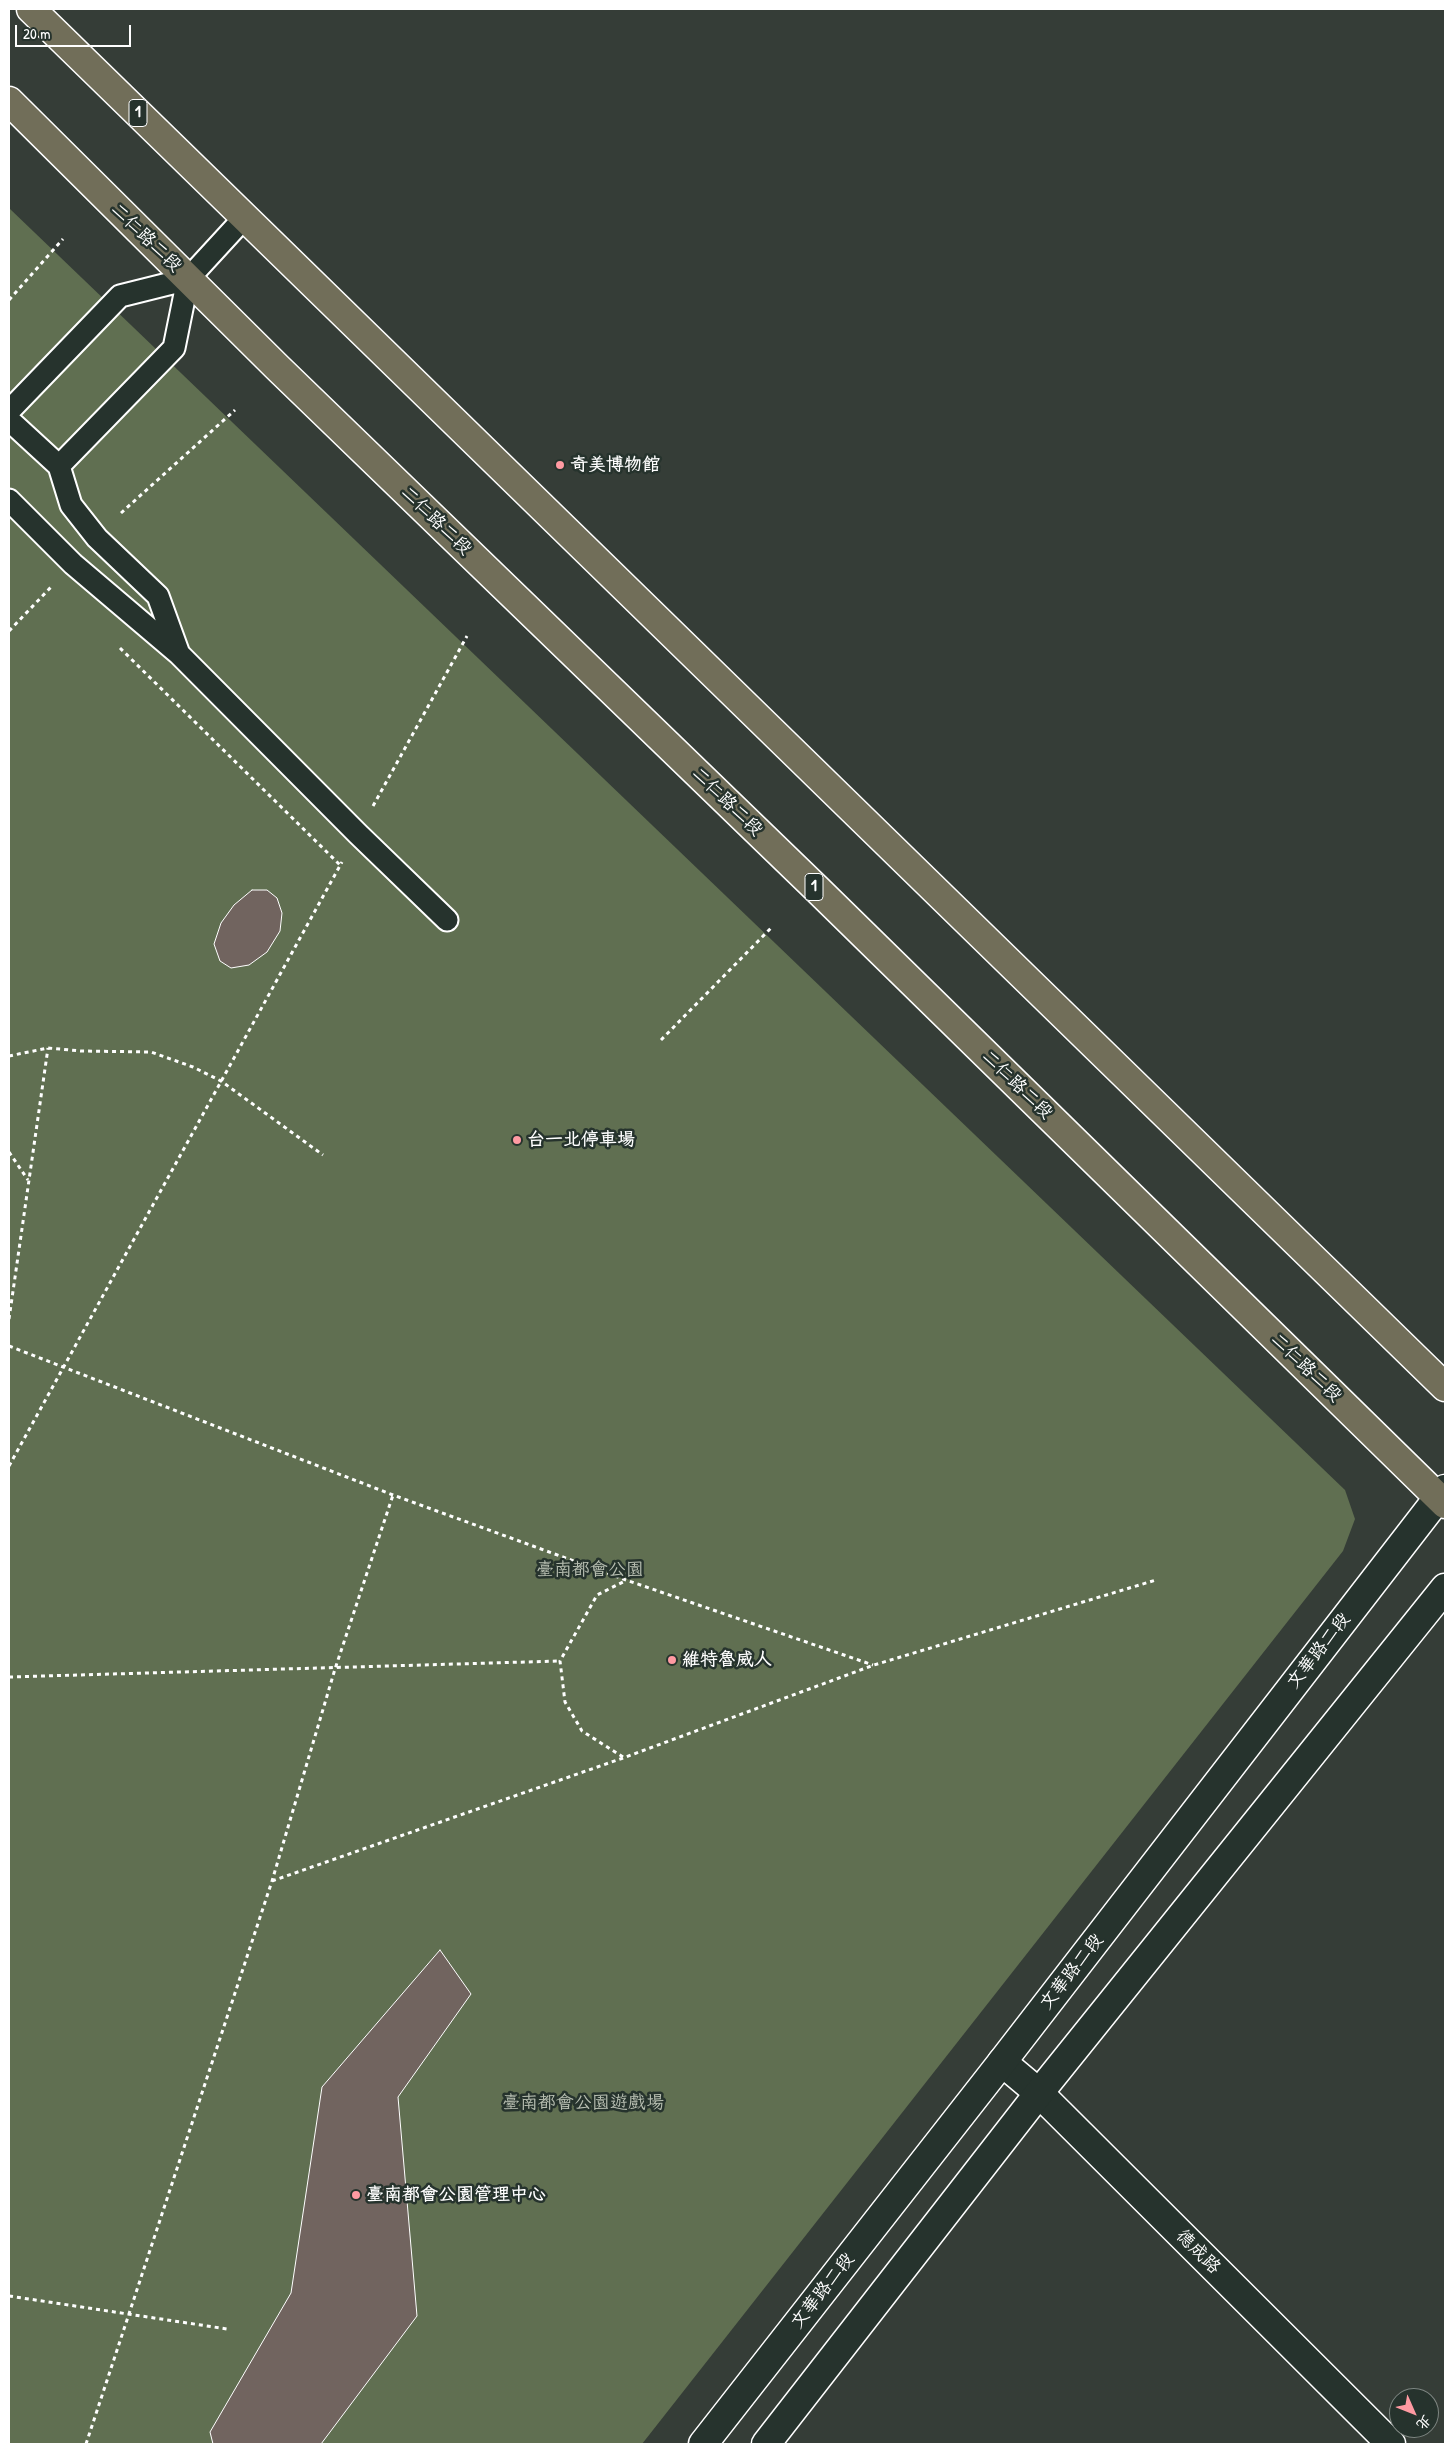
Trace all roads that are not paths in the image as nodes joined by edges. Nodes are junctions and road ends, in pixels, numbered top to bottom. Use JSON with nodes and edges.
{"nodes":[{"id":1,"x":31,"y":9,"type":"edge"},
{"id":2,"x":9,"y":101,"type":"edge"},
{"id":3,"x":244,"y":218,"type":"junction"},
{"id":4,"x":188,"y":279,"type":"junction"},
{"id":5,"x":9,"y":411,"type":"edge"},
{"id":6,"x":9,"y":420,"type":"edge"},
{"id":7,"x":59,"y":466,"type":"junction"},
{"id":8,"x":9,"y":500,"type":"edge"},
{"id":9,"x":179,"y":654,"type":"junction"},
{"id":10,"x":447,"y":920,"type":"dead end"},
{"id":11,"x":1445,"y":1387,"type":"edge"},
{"id":12,"x":1443,"y":1497,"type":"edge"},
{"id":13,"x":1445,"y":1588,"type":"edge"},
{"id":14,"x":1002,"y":2062,"type":"junction"},
{"id":15,"x":1039,"y":2093,"type":"junction"},
{"id":16,"x":703,"y":2444,"type":"edge"},
{"id":17,"x":766,"y":2444,"type":"edge"},
{"id":18,"x":1391,"y":2444,"type":"edge"}],
"edges":[{"from":1,"to":3,"type":"main road","number":"1"},
{"from":2,"to":4,"type":"main road","name":"二仁路二段","number":"1"},
{"from":3,"to":4,"type":"lane"},
{"from":3,"to":11,"type":"main road","number":"1"},
{"from":4,"to":5,"type":"lane"},
{"from":4,"to":7,"type":"lane"},
{"from":4,"to":12,"type":"main road","name":"二仁路二段","number":"1"},
{"from":6,"to":7,"type":"lane"},
{"from":7,"to":9,"type":"lane"},
{"from":8,"to":9,"type":"lane"},
{"from":9,"to":10,"type":"lane"},
{"from":12,"to":14,"type":"street","name":"文華路二段"},
{"from":13,"to":15,"type":"street"},
{"from":14,"to":15,"type":"street","name":"德成路"},
{"from":14,"to":16,"type":"street","name":"文華路二段"},
{"from":15,"to":17,"type":"street"},
{"from":15,"to":18,"type":"street","name":"德成路"}]}
